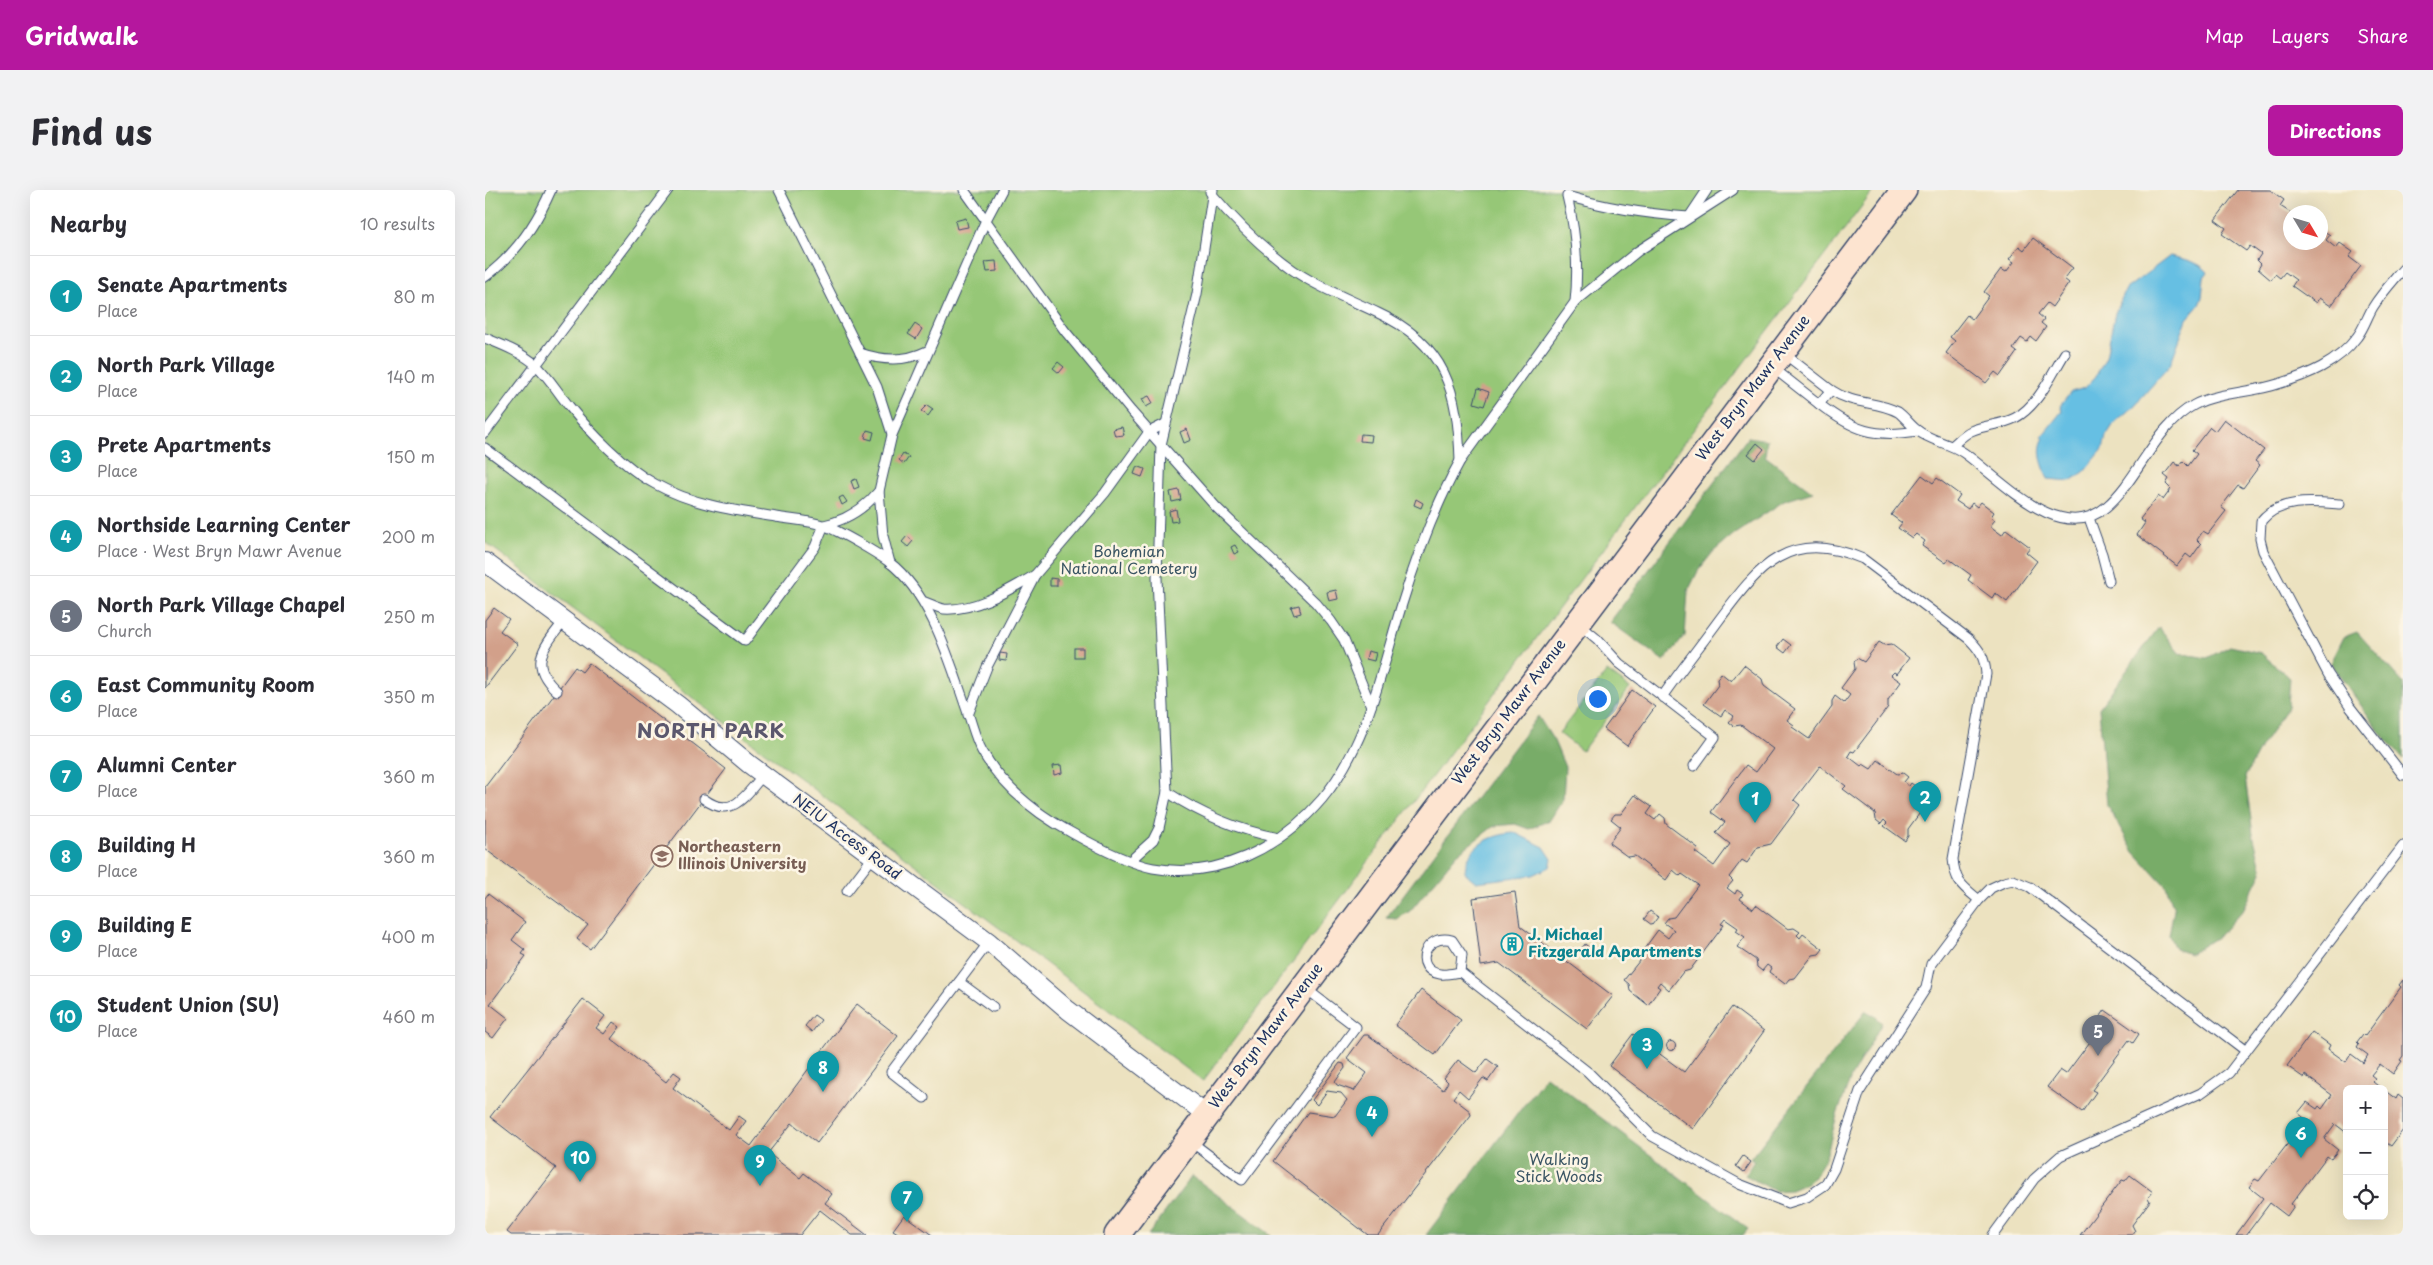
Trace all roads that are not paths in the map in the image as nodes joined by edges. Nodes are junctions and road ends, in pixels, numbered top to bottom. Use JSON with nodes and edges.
{"nodes":[{"id":1,"x":551,"y":190,"type":"edge"},
{"id":2,"x":667,"y":190,"type":"edge"},
{"id":3,"x":779,"y":190,"type":"edge"},
{"id":4,"x":964,"y":190,"type":"edge"},
{"id":5,"x":1001,"y":190,"type":"edge"},
{"id":6,"x":1707,"y":190,"type":"edge"},
{"id":7,"x":1733,"y":190,"type":"edge"},
{"id":8,"x":1904,"y":190,"type":"edge"},
{"id":9,"x":1211,"y":192,"type":"edge"},
{"id":10,"x":1564,"y":193,"type":"edge"},
{"id":11,"x":1689,"y":217,"type":"junction"},
{"id":12,"x":985,"y":222,"type":"junction"},
{"id":13,"x":2403,"y":268,"type":"edge"},
{"id":14,"x":485,"y":277,"type":"edge"},
{"id":15,"x":1575,"y":302,"type":"junction"},
{"id":16,"x":485,"y":338,"type":"edge"},
{"id":17,"x":927,"y":351,"type":"junction"},
{"id":18,"x":860,"y":353,"type":"junction"},
{"id":19,"x":2065,"y":353,"type":"dead end"},
{"id":20,"x":1775,"y":358,"type":"junction"},
{"id":21,"x":536,"y":365,"type":"junction"},
{"id":22,"x":1831,"y":390,"type":"junction"},
{"id":23,"x":1819,"y":404,"type":"junction"},
{"id":24,"x":1165,"y":424,"type":"junction"},
{"id":25,"x":1917,"y":431,"type":"junction"},
{"id":26,"x":1149,"y":432,"type":"junction"},
{"id":27,"x":485,"y":433,"type":"edge"},
{"id":28,"x":892,"y":435,"type":"junction"},
{"id":29,"x":1161,"y":445,"type":"junction"},
{"id":30,"x":1952,"y":446,"type":"junction"},
{"id":31,"x":485,"y":448,"type":"edge"},
{"id":32,"x":1460,"y":461,"type":"junction"},
{"id":33,"x":879,"y":491,"type":"junction"},
{"id":34,"x":2340,"y":504,"type":"dead end"},
{"id":35,"x":2089,"y":518,"type":"junction"},
{"id":36,"x":824,"y":525,"type":"junction"},
{"id":37,"x":485,"y":562,"type":"edge"},
{"id":38,"x":890,"y":563,"type":"junction"},
{"id":39,"x":1035,"y":575,"type":"junction"},
{"id":40,"x":2109,"y":581,"type":"dead end"},
{"id":41,"x":925,"y":602,"type":"junction"},
{"id":42,"x":564,"y":621,"type":"junction"},
{"id":43,"x":1576,"y":623,"type":"junction"},
{"id":44,"x":557,"y":691,"type":"dead end"},
{"id":45,"x":1662,"y":697,"type":"junction"},
{"id":46,"x":1371,"y":706,"type":"junction"},
{"id":47,"x":968,"y":715,"type":"junction"},
{"id":48,"x":1694,"y":766,"type":"dead end"},
{"id":49,"x":763,"y":774,"type":"junction"},
{"id":50,"x":2403,"y":775,"type":"edge"},
{"id":51,"x":1167,"y":792,"type":"junction"},
{"id":52,"x":704,"y":798,"type":"dead end"},
{"id":53,"x":1279,"y":838,"type":"junction"},
{"id":54,"x":2403,"y":846,"type":"edge"},
{"id":55,"x":873,"y":857,"type":"junction"},
{"id":56,"x":1131,"y":860,"type":"junction"},
{"id":57,"x":847,"y":891,"type":"dead end"},
{"id":58,"x":1979,"y":900,"type":"junction"},
{"id":59,"x":989,"y":942,"type":"junction"},
{"id":60,"x":1460,"y":972,"type":"junction"},
{"id":61,"x":959,"y":982,"type":"junction"},
{"id":62,"x":1303,"y":986,"type":"junction"},
{"id":63,"x":993,"y":1007,"type":"dead end"},
{"id":64,"x":2246,"y":1051,"type":"junction"},
{"id":65,"x":924,"y":1098,"type":"dead end"},
{"id":66,"x":1207,"y":1115,"type":"junction"},
{"id":67,"x":1188,"y":1139,"type":"junction"},
{"id":68,"x":1117,"y":1235,"type":"edge"},
{"id":69,"x":1993,"y":1235,"type":"edge"}],
"edges":[{"from":1,"to":14,"type":"lane"},
{"from":2,"to":21,"type":"lane"},
{"from":3,"to":18,"type":"lane"},
{"from":4,"to":12,"type":"lane"},
{"from":5,"to":12,"type":"lane"},
{"from":6,"to":11,"type":"lane"},
{"from":7,"to":11,"type":"lane"},
{"from":8,"to":20,"type":"street","name":"West Bryn Mawr Avenue"},
{"from":9,"to":24,"type":"lane"},
{"from":9,"to":32,"type":"lane"},
{"from":10,"to":11,"type":"lane"},
{"from":10,"to":15,"type":"lane"},
{"from":11,"to":15,"type":"lane"},
{"from":12,"to":17,"type":"lane"},
{"from":12,"to":26,"type":"lane"},
{"from":13,"to":35,"type":"lane"},
{"from":15,"to":32,"type":"lane"},
{"from":16,"to":21,"type":"lane"},
{"from":17,"to":18,"type":"lane"},
{"from":17,"to":28,"type":"lane"},
{"from":18,"to":28,"type":"lane"},
{"from":19,"to":30,"type":"lane"},
{"from":20,"to":22,"type":"lane"},
{"from":20,"to":23,"type":"lane"},
{"from":20,"to":43,"type":"street","name":"West Bryn Mawr Avenue"},
{"from":21,"to":27,"type":"lane"},
{"from":21,"to":36,"type":"lane"},
{"from":22,"to":23,"type":"lane"},
{"from":22,"to":25,"type":"lane"},
{"from":23,"to":25,"type":"lane"},
{"from":24,"to":26,"type":"lane"},
{"from":24,"to":29,"type":"lane"},
{"from":25,"to":30,"type":"lane"},
{"from":26,"to":29,"type":"lane"},
{"from":26,"to":39,"type":"lane"},
{"from":28,"to":33,"type":"lane"},
{"from":29,"to":46,"type":"lane"},
{"from":29,"to":51,"type":"lane"},
{"from":30,"to":35,"type":"lane"},
{"from":31,"to":36,"type":"lane"},
{"from":32,"to":46,"type":"lane"},
{"from":33,"to":36,"type":"lane"},
{"from":33,"to":38,"type":"lane"},
{"from":34,"to":50,"type":"lane"},
{"from":35,"to":40,"type":"lane"},
{"from":36,"to":38,"type":"lane"},
{"from":37,"to":42,"type":"street","name":"NEIU Access Road"},
{"from":38,"to":41,"type":"lane"},
{"from":39,"to":41,"type":"lane"},
{"from":39,"to":47,"type":"lane"},
{"from":41,"to":47,"type":"lane"},
{"from":42,"to":44,"type":"lane"},
{"from":42,"to":49,"type":"street","name":"NEIU Access Road"},
{"from":43,"to":45,"type":"lane"},
{"from":43,"to":62,"type":"street","name":"West Bryn Mawr Avenue"},
{"from":45,"to":48,"type":"lane"},
{"from":45,"to":58,"type":"lane"},
{"from":46,"to":53,"type":"lane"},
{"from":47,"to":56,"type":"lane"},
{"from":49,"to":52,"type":"lane"},
{"from":49,"to":55,"type":"street","name":"NEIU Access Road"},
{"from":51,"to":53,"type":"lane"},
{"from":51,"to":56,"type":"lane"},
{"from":53,"to":56,"type":"lane"},
{"from":54,"to":64,"type":"lane"},
{"from":55,"to":57,"type":"lane"},
{"from":55,"to":59,"type":"street","name":"NEIU Access Road"},
{"from":58,"to":60,"type":"lane"},
{"from":58,"to":64,"type":"lane"},
{"from":59,"to":61,"type":"lane"},
{"from":59,"to":66,"type":"street","name":"NEIU Access Road"},
{"from":60,"to":60,"type":"lane"},
{"from":61,"to":63,"type":"lane"},
{"from":61,"to":65,"type":"lane"},
{"from":62,"to":66,"type":"street","name":"West Bryn Mawr Avenue"},
{"from":62,"to":67,"type":"lane"},
{"from":64,"to":69,"type":"lane"},
{"from":66,"to":67,"type":"street","name":"West Bryn Mawr Avenue"},
{"from":67,"to":68,"type":"street","name":"West Bryn Mawr Avenue"}]}
